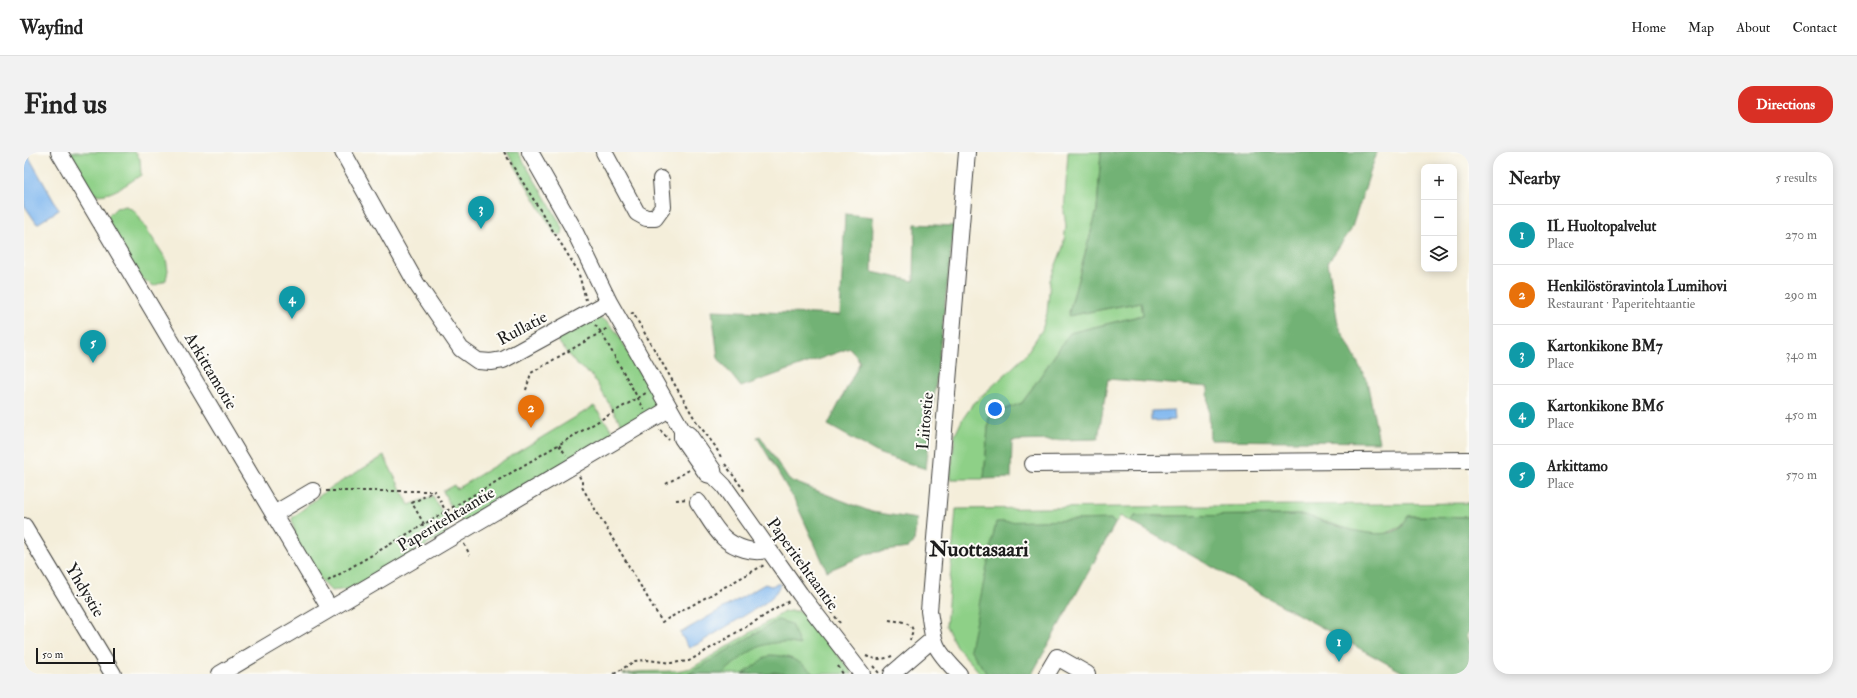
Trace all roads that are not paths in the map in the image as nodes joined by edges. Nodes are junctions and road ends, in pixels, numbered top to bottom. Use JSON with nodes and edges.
{"nodes":[{"id":1,"x":59,"y":152,"type":"edge"},
{"id":2,"x":343,"y":152,"type":"edge"},
{"id":3,"x":530,"y":152,"type":"edge"},
{"id":4,"x":604,"y":152,"type":"edge"},
{"id":5,"x":967,"y":152,"type":"edge"},
{"id":6,"x":661,"y":178,"type":"dead end"},
{"id":7,"x":609,"y":302,"type":"junction"},
{"id":8,"x":669,"y":409,"type":"junction"},
{"id":9,"x":1469,"y":460,"type":"edge"},
{"id":10,"x":1033,"y":464,"type":"dead end"},
{"id":11,"x":313,"y":491,"type":"road end"},
{"id":12,"x":698,"y":502,"type":"dead end"},
{"id":13,"x":274,"y":514,"type":"junction"},
{"id":14,"x":24,"y":526,"type":"edge"},
{"id":15,"x":767,"y":549,"type":"junction"},
{"id":16,"x":330,"y":609,"type":"junction"},
{"id":17,"x":933,"y":639,"type":"junction"},
{"id":18,"x":113,"y":674,"type":"edge"},
{"id":19,"x":220,"y":674,"type":"edge"},
{"id":20,"x":862,"y":674,"type":"edge"},
{"id":21,"x":892,"y":674,"type":"edge"},
{"id":22,"x":960,"y":674,"type":"edge"},
{"id":23,"x":1047,"y":674,"type":"edge"},
{"id":24,"x":1087,"y":674,"type":"edge"}],
"edges":[{"from":1,"to":13,"type":"street","name":"Arkittamotie"},
{"from":2,"to":7,"type":"street","name":"Rullatie"},
{"from":3,"to":7,"type":"street"},
{"from":4,"to":6,"type":"street"},
{"from":5,"to":17,"type":"street","name":"Liitostie"},
{"from":7,"to":8,"type":"street"},
{"from":8,"to":15,"type":"street","name":"Paperitehtaantie"},
{"from":8,"to":16,"type":"street","name":"Paperitehtaantie"},
{"from":9,"to":10,"type":"street"},
{"from":11,"to":13,"type":"street"},
{"from":12,"to":15,"type":"street"},
{"from":13,"to":16,"type":"street","name":"Arkittamotie"},
{"from":14,"to":18,"type":"street","name":"Yhdystie"},
{"from":15,"to":20,"type":"street","name":"Paperitehtaantie"},
{"from":16,"to":19,"type":"street","name":"Paperitehtaantie"},
{"from":17,"to":21,"type":"street"},
{"from":17,"to":22,"type":"street"},
{"from":23,"to":24,"type":"street"}]}
